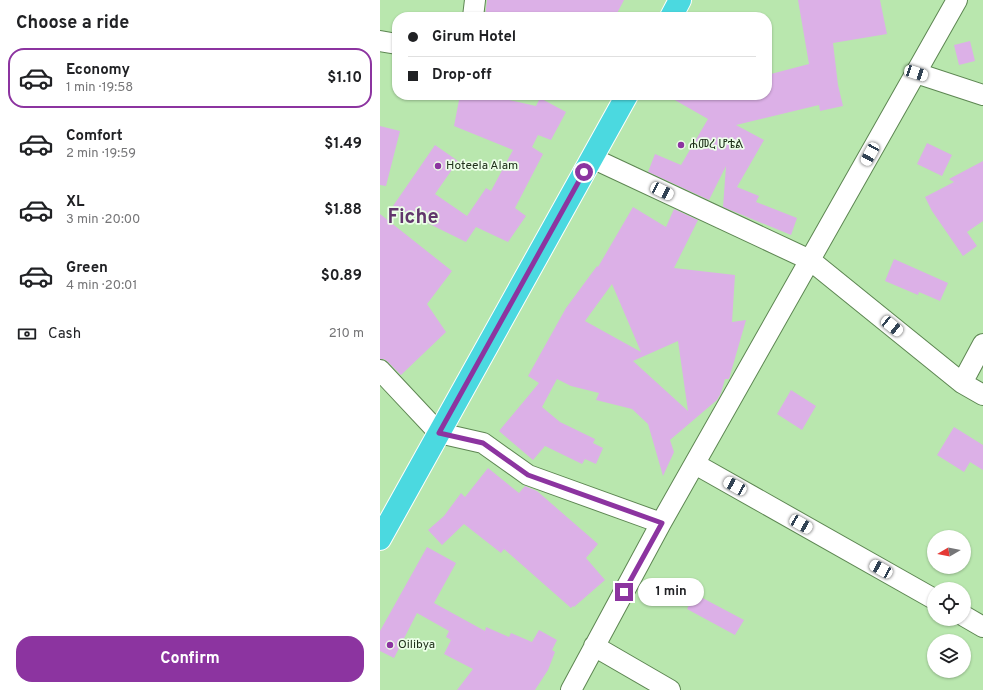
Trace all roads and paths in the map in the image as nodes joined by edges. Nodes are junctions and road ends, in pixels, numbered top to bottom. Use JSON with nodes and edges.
{"nodes":[{"id":1,"x":475,"y":0,"type":"edge"},
{"id":2,"x":680,"y":0,"type":"edge"},
{"id":3,"x":957,"y":0,"type":"edge"},
{"id":4,"x":474,"y":12,"type":"edge"},
{"id":5,"x":674,"y":12,"type":"edge"},
{"id":6,"x":380,"y":41,"type":"edge"},
{"id":7,"x":392,"y":43,"type":"edge"},
{"id":8,"x":916,"y":73,"type":"junction"},
{"id":9,"x":983,"y":95,"type":"edge"},
{"id":10,"x":624,"y":100,"type":"edge"},
{"id":11,"x":592,"y":158,"type":"junction"},
{"id":12,"x":810,"y":260,"type":"junction"},
{"id":13,"x":983,"y":344,"type":"edge"},
{"id":14,"x":380,"y":370,"type":"edge"},
{"id":15,"x":962,"y":383,"type":"junction"},
{"id":16,"x":983,"y":395,"type":"edge"},
{"id":17,"x":439,"y":433,"type":"junction"},
{"id":18,"x":695,"y":464,"type":"junction"},
{"id":19,"x":662,"y":523,"type":"junction"},
{"id":20,"x":380,"y":539,"type":"edge"},
{"id":21,"x":927,"y":595,"type":"edge"},
{"id":22,"x":971,"y":620,"type":"edge"},
{"id":23,"x":983,"y":627,"type":"edge"},
{"id":24,"x":594,"y":646,"type":"junction"},
{"id":25,"x":571,"y":690,"type":"edge"},
{"id":26,"x":670,"y":690,"type":"edge"}],
"edges":[{"from":1,"to":4,"type":"street"},
{"from":2,"to":5,"type":"highway"},
{"from":3,"to":8,"type":"street"},
{"from":6,"to":7,"type":"street"},
{"from":8,"to":9,"type":"street"},
{"from":8,"to":12,"type":"street"},
{"from":10,"to":11,"type":"highway"},
{"from":11,"to":12,"type":"street"},
{"from":11,"to":17,"type":"highway"},
{"from":12,"to":15,"type":"street"},
{"from":12,"to":18,"type":"street"},
{"from":13,"to":15,"type":"street"},
{"from":14,"to":17,"type":"street"},
{"from":15,"to":16,"type":"street"},
{"from":17,"to":19,"type":"street"},
{"from":17,"to":20,"type":"highway"},
{"from":18,"to":19,"type":"street"},
{"from":18,"to":21,"type":"street"},
{"from":19,"to":24,"type":"street"},
{"from":22,"to":23,"type":"street"},
{"from":24,"to":25,"type":"street"},
{"from":24,"to":26,"type":"street"}]}
